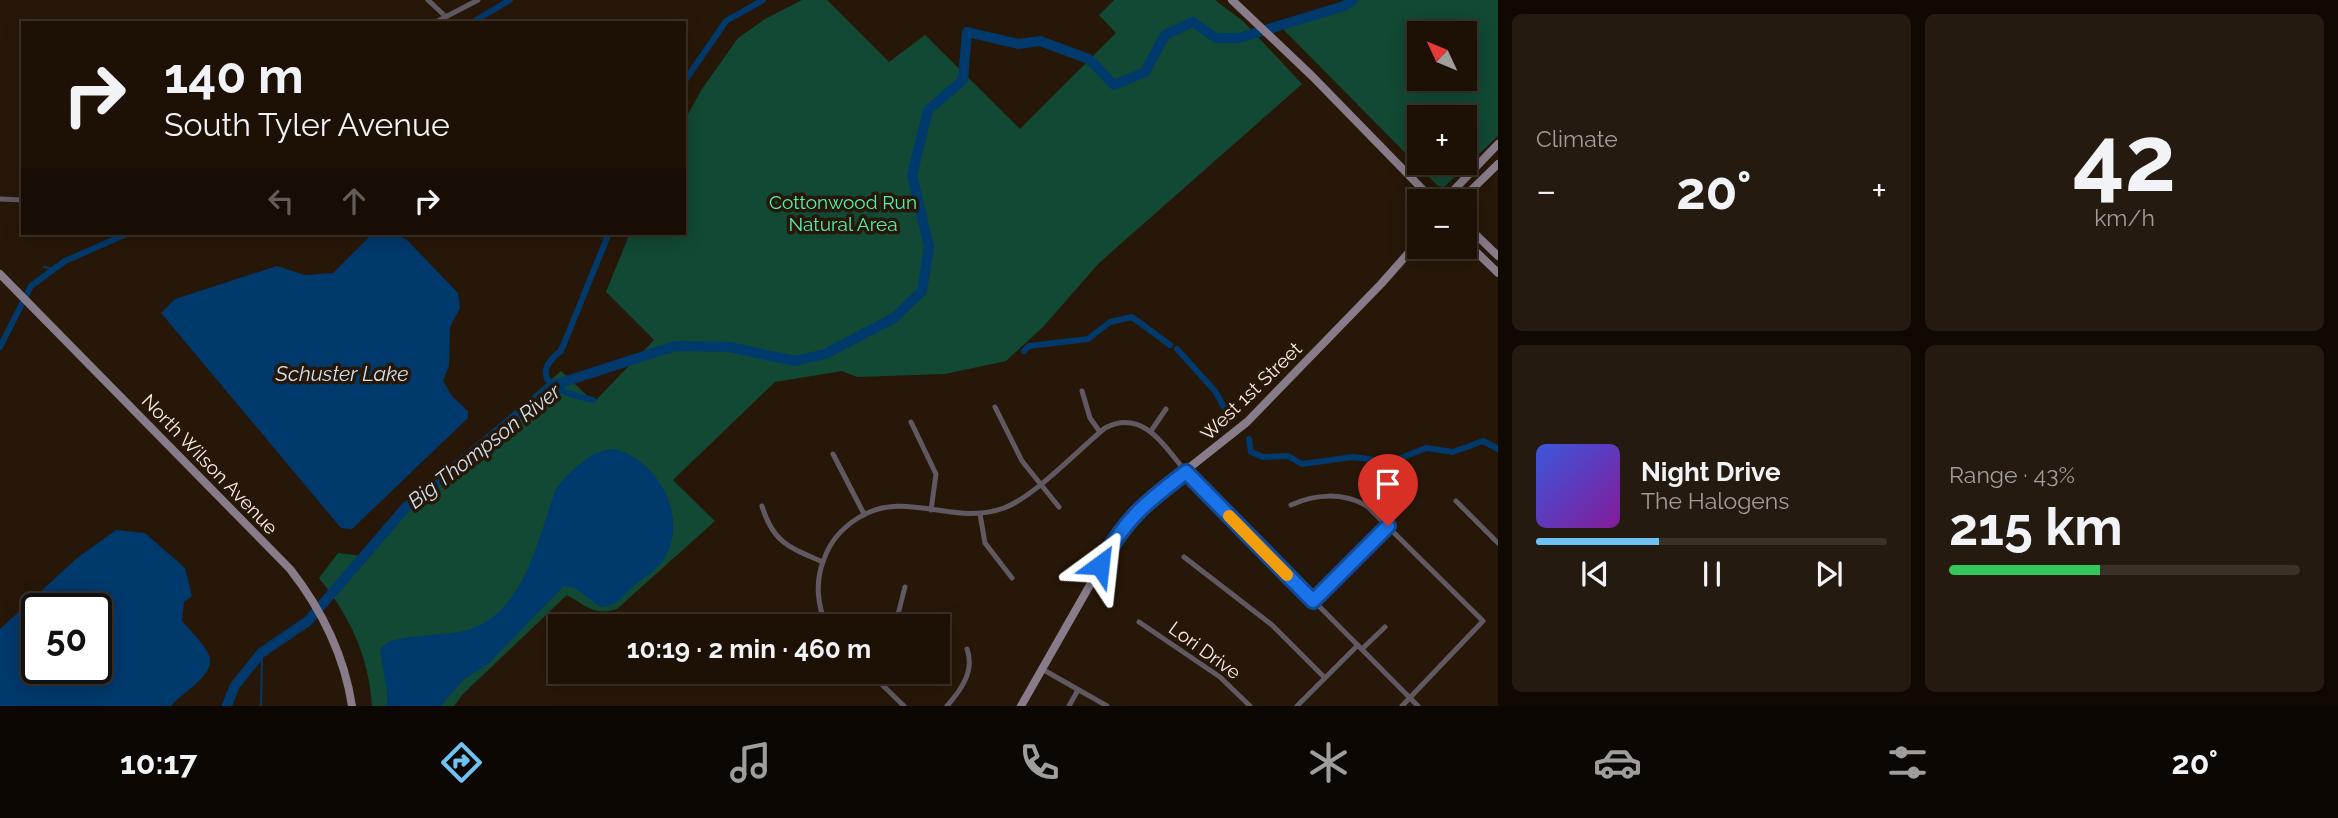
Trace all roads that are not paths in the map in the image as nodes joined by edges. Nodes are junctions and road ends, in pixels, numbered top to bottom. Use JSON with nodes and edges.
{"nodes":[{"id":1,"x":428,"y":0,"type":"edge"},
{"id":2,"x":478,"y":0,"type":"edge"},
{"id":3,"x":1232,"y":0,"type":"edge"},
{"id":4,"x":446,"y":17,"type":"junction"},
{"id":5,"x":438,"y":21,"type":"edge"},
{"id":6,"x":1498,"y":144,"type":"edge"},
{"id":7,"x":1498,"y":164,"type":"edge"},
{"id":8,"x":1422,"y":189,"type":"edge"},
{"id":9,"x":1455,"y":189,"type":"edge"},
{"id":10,"x":1472,"y":189,"type":"edge"},
{"id":11,"x":0,"y":199,"type":"edge"},
{"id":12,"x":21,"y":200,"type":"edge"},
{"id":13,"x":1477,"y":236,"type":"edge"},
{"id":14,"x":1477,"y":253,"type":"edge"},
{"id":15,"x":1407,"y":254,"type":"edge"},
{"id":16,"x":1498,"y":256,"type":"edge"},
{"id":17,"x":1498,"y":273,"type":"edge"},
{"id":18,"x":0,"y":274,"type":"edge"},
{"id":19,"x":1082,"y":391,"type":"dead end"},
{"id":20,"x":995,"y":407,"type":"dead end"},
{"id":21,"x":1166,"y":409,"type":"dead end"},
{"id":22,"x":911,"y":422,"type":"dead end"},
{"id":23,"x":1152,"y":431,"type":"junction"},
{"id":24,"x":1100,"y":432,"type":"junction"},
{"id":25,"x":833,"y":454,"type":"dead end"},
{"id":26,"x":1186,"y":472,"type":"junction"},
{"id":27,"x":1040,"y":483,"type":"junction"},
{"id":28,"x":1456,"y":501,"type":"dead end"},
{"id":29,"x":1291,"y":505,"type":"dead end"},
{"id":30,"x":762,"y":506,"type":"dead end"},
{"id":31,"x":1059,"y":507,"type":"dead end"},
{"id":32,"x":931,"y":510,"type":"junction"},
{"id":33,"x":864,"y":514,"type":"junction"},
{"id":34,"x":980,"y":514,"type":"junction"},
{"id":35,"x":1388,"y":526,"type":"junction"},
{"id":36,"x":1498,"y":543,"type":"edge"},
{"id":37,"x":1184,"y":557,"type":"dead end"},
{"id":38,"x":823,"y":562,"type":"junction"},
{"id":39,"x":1012,"y":578,"type":"dead end"},
{"id":40,"x":905,"y":587,"type":"dead end"},
{"id":41,"x":1313,"y":601,"type":"junction"},
{"id":42,"x":822,"y":614,"type":"edge"},
{"id":43,"x":898,"y":614,"type":"edge"},
{"id":44,"x":1139,"y":622,"type":"dead end"},
{"id":45,"x":1385,"y":627,"type":"dead end"},
{"id":46,"x":1360,"y":647,"type":"junction"},
{"id":47,"x":967,"y":649,"type":"dead end"},
{"id":48,"x":1042,"y":669,"type":"junction"},
{"id":49,"x":1325,"y":678,"type":"junction"},
{"id":50,"x":881,"y":684,"type":"edge"},
{"id":51,"x":1078,"y":690,"type":"junction"},
{"id":52,"x":1410,"y":698,"type":"junction"},
{"id":53,"x":352,"y":706,"type":"edge"},
{"id":54,"x":904,"y":706,"type":"edge"},
{"id":55,"x":947,"y":706,"type":"edge"},
{"id":56,"x":1021,"y":706,"type":"edge"},
{"id":57,"x":1069,"y":706,"type":"edge"},
{"id":58,"x":1107,"y":706,"type":"edge"},
{"id":59,"x":1250,"y":706,"type":"edge"},
{"id":60,"x":1297,"y":706,"type":"edge"},
{"id":61,"x":1402,"y":706,"type":"edge"},
{"id":62,"x":1418,"y":706,"type":"edge"}],
"edges":[{"from":1,"to":4,"type":"street"},
{"from":2,"to":4,"type":"street"},
{"from":3,"to":8,"type":"main road"},
{"from":4,"to":5,"type":"street"},
{"from":6,"to":9,"type":"main road"},
{"from":7,"to":10,"type":"main road"},
{"from":11,"to":12,"type":"street"},
{"from":13,"to":16,"type":"main road"},
{"from":14,"to":17,"type":"main road"},
{"from":15,"to":26,"type":"main road","name":"West 1st Street"},
{"from":18,"to":53,"type":"main road","name":"North Wilson Avenue"},
{"from":19,"to":24,"type":"street"},
{"from":20,"to":27,"type":"street"},
{"from":21,"to":23,"type":"street"},
{"from":22,"to":32,"type":"street"},
{"from":23,"to":24,"type":"street"},
{"from":23,"to":26,"type":"street"},
{"from":24,"to":27,"type":"street"},
{"from":25,"to":33,"type":"street"},
{"from":26,"to":41,"type":"street"},
{"from":26,"to":48,"type":"main road","name":"West 1st Street"},
{"from":27,"to":31,"type":"street"},
{"from":27,"to":34,"type":"street"},
{"from":28,"to":36,"type":"street"},
{"from":29,"to":35,"type":"street"},
{"from":30,"to":38,"type":"street"},
{"from":32,"to":33,"type":"street"},
{"from":32,"to":34,"type":"street"},
{"from":33,"to":38,"type":"street"},
{"from":34,"to":39,"type":"street"},
{"from":35,"to":41,"type":"street"},
{"from":35,"to":52,"type":"street"},
{"from":37,"to":49,"type":"street"},
{"from":38,"to":42,"type":"street"},
{"from":40,"to":43,"type":"street"},
{"from":41,"to":46,"type":"street"},
{"from":44,"to":59,"type":"street","name":"Lori Drive"},
{"from":45,"to":46,"type":"street"},
{"from":46,"to":49,"type":"street"},
{"from":46,"to":52,"type":"street"},
{"from":47,"to":55,"type":"street"},
{"from":48,"to":51,"type":"street"},
{"from":48,"to":56,"type":"main road","name":"West 1st Street"},
{"from":49,"to":60,"type":"street"},
{"from":50,"to":54,"type":"street"},
{"from":51,"to":57,"type":"street"},
{"from":51,"to":58,"type":"street"},
{"from":52,"to":61,"type":"street"},
{"from":52,"to":62,"type":"street"}]}
